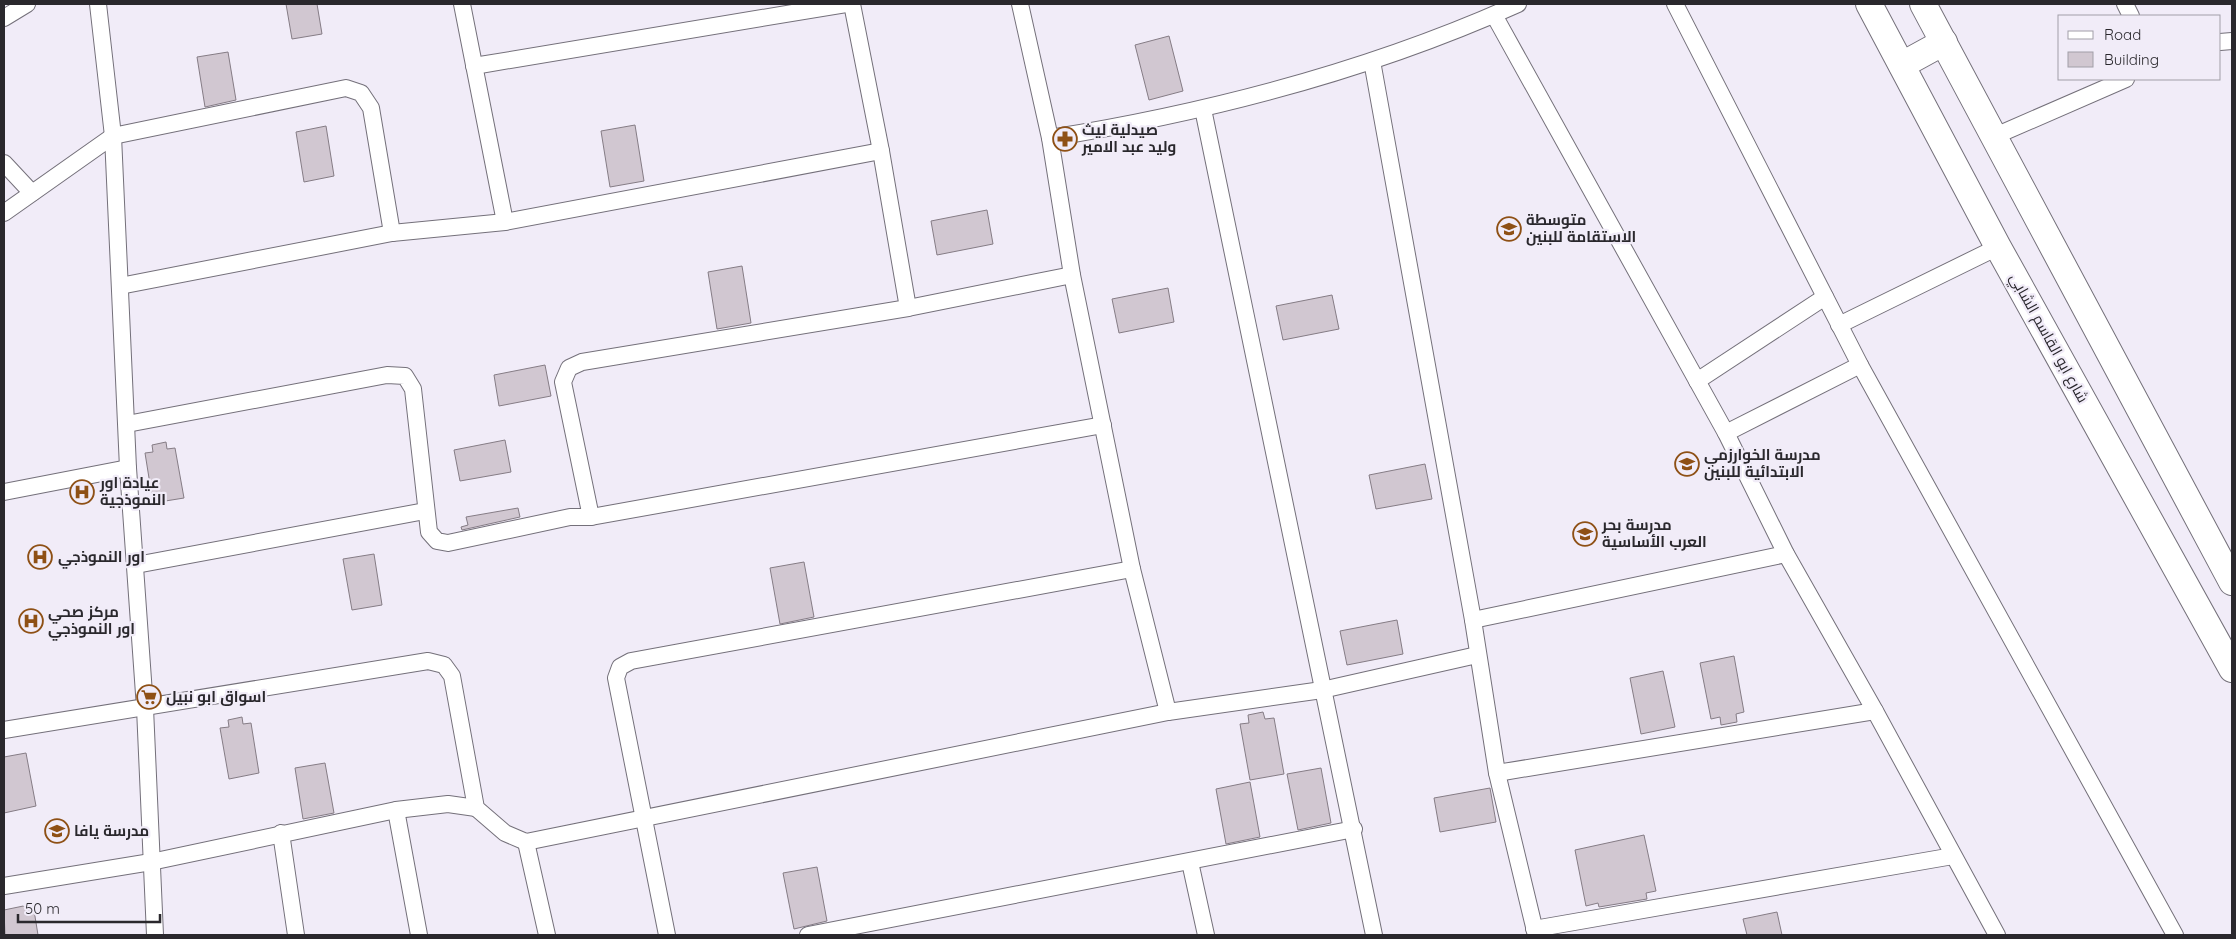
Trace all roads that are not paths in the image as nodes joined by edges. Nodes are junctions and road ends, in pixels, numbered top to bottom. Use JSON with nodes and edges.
{"nodes":[{"id":1,"x":28,"y":4,"type":"edge"},
{"id":2,"x":98,"y":4,"type":"edge"},
{"id":3,"x":462,"y":4,"type":"edge"},
{"id":4,"x":846,"y":4,"type":"edge"},
{"id":5,"x":852,"y":4,"type":"edge"},
{"id":6,"x":1020,"y":4,"type":"edge"},
{"id":7,"x":1518,"y":4,"type":"edge"},
{"id":8,"x":1675,"y":4,"type":"edge"},
{"id":9,"x":1870,"y":4,"type":"edge"},
{"id":10,"x":1923,"y":4,"type":"edge"},
{"id":11,"x":1494,"y":14,"type":"junction"},
{"id":12,"x":4,"y":18,"type":"edge"},
{"id":13,"x":1944,"y":42,"type":"junction"},
{"id":14,"x":1372,"y":61,"type":"junction"},
{"id":15,"x":1902,"y":65,"type":"junction"},
{"id":16,"x":474,"y":66,"type":"junction"},
{"id":17,"x":2124,"y":80,"type":"edge"},
{"id":18,"x":1203,"y":109,"type":"junction"},
{"id":19,"x":113,"y":136,"type":"junction"},
{"id":20,"x":1995,"y":136,"type":"junction"},
{"id":21,"x":1050,"y":138,"type":"junction"},
{"id":22,"x":881,"y":151,"type":"junction"},
{"id":23,"x":4,"y":163,"type":"edge"},
{"id":24,"x":32,"y":193,"type":"junction"},
{"id":25,"x":4,"y":213,"type":"edge"},
{"id":26,"x":505,"y":222,"type":"junction"},
{"id":27,"x":392,"y":233,"type":"junction"},
{"id":28,"x":1998,"y":247,"type":"junction"},
{"id":29,"x":1072,"y":275,"type":"junction"},
{"id":30,"x":120,"y":286,"type":"junction"},
{"id":31,"x":1825,"y":297,"type":"junction"},
{"id":32,"x":908,"y":308,"type":"junction"},
{"id":33,"x":1840,"y":325,"type":"junction"},
{"id":34,"x":1860,"y":365,"type":"junction"},
{"id":35,"x":1697,"y":381,"type":"junction"},
{"id":36,"x":127,"y":424,"type":"junction"},
{"id":37,"x":1103,"y":425,"type":"junction"},
{"id":38,"x":1726,"y":433,"type":"junction"},
{"id":39,"x":128,"y":468,"type":"junction"},
{"id":40,"x":4,"y":492,"type":"edge"},
{"id":41,"x":426,"y":511,"type":"junction"},
{"id":42,"x":591,"y":517,"type":"junction"},
{"id":43,"x":1786,"y":554,"type":"junction"},
{"id":44,"x":136,"y":564,"type":"junction"},
{"id":45,"x":1132,"y":570,"type":"junction"},
{"id":46,"x":2232,"y":582,"type":"edge"},
{"id":47,"x":1473,"y":620,"type":"junction"},
{"id":48,"x":1477,"y":654,"type":"junction"},
{"id":49,"x":2232,"y":669,"type":"edge"},
{"id":50,"x":1322,"y":690,"type":"junction"},
{"id":51,"x":145,"y":708,"type":"junction"},
{"id":52,"x":1875,"y":711,"type":"junction"},
{"id":53,"x":1168,"y":712,"type":"junction"},
{"id":54,"x":4,"y":730,"type":"edge"},
{"id":55,"x":1497,"y":773,"type":"junction"},
{"id":56,"x":476,"y":808,"type":"junction"},
{"id":57,"x":396,"y":810,"type":"junction"},
{"id":58,"x":645,"y":819,"type":"junction"},
{"id":59,"x":1354,"y":829,"type":"junction"},
{"id":60,"x":280,"y":833,"type":"junction"},
{"id":61,"x":526,"y":842,"type":"junction"},
{"id":62,"x":1953,"y":856,"type":"junction"},
{"id":63,"x":151,"y":862,"type":"junction"},
{"id":64,"x":1190,"y":862,"type":"junction"},
{"id":65,"x":4,"y":886,"type":"edge"},
{"id":66,"x":1535,"y":932,"type":"edge"},
{"id":67,"x":155,"y":935,"type":"edge"},
{"id":68,"x":296,"y":935,"type":"edge"},
{"id":69,"x":419,"y":935,"type":"edge"},
{"id":70,"x":547,"y":935,"type":"edge"},
{"id":71,"x":667,"y":935,"type":"edge"},
{"id":72,"x":808,"y":935,"type":"edge"},
{"id":73,"x":1206,"y":935,"type":"edge"},
{"id":74,"x":1374,"y":935,"type":"edge"},
{"id":75,"x":1997,"y":935,"type":"edge"},
{"id":76,"x":2175,"y":935,"type":"edge"}],
"edges":[{"from":1,"to":12,"type":"street"},
{"from":2,"to":19,"type":"street"},
{"from":3,"to":16,"type":"street"},
{"from":4,"to":16,"type":"street"},
{"from":5,"to":22,"type":"street"},
{"from":6,"to":21,"type":"street"},
{"from":7,"to":11,"type":"street"},
{"from":8,"to":31,"type":"street"},
{"from":9,"to":15,"type":"main road","name":"شارع ابو القاسم الشابي"},
{"from":10,"to":13,"type":"main road"},
{"from":11,"to":14,"type":"street"},
{"from":11,"to":35,"type":"street"},
{"from":13,"to":15,"type":"main road"},
{"from":13,"to":20,"type":"main road"},
{"from":14,"to":18,"type":"street"},
{"from":14,"to":47,"type":"street"},
{"from":15,"to":28,"type":"main road","name":"شارع ابو القاسم الشابي"},
{"from":16,"to":26,"type":"street"},
{"from":17,"to":20,"type":"street"},
{"from":18,"to":21,"type":"street"},
{"from":18,"to":50,"type":"street"},
{"from":19,"to":24,"type":"street"},
{"from":19,"to":27,"type":"street"},
{"from":19,"to":30,"type":"street"},
{"from":20,"to":46,"type":"main road"},
{"from":21,"to":29,"type":"street"},
{"from":22,"to":26,"type":"street"},
{"from":22,"to":32,"type":"street"},
{"from":23,"to":24,"type":"street"},
{"from":24,"to":25,"type":"street"},
{"from":26,"to":27,"type":"street"},
{"from":27,"to":30,"type":"street"},
{"from":28,"to":33,"type":"street"},
{"from":28,"to":49,"type":"main road","name":"شارع ابو القاسم الشابي"},
{"from":29,"to":32,"type":"street"},
{"from":29,"to":37,"type":"street"},
{"from":30,"to":36,"type":"street"},
{"from":31,"to":33,"type":"street"},
{"from":31,"to":35,"type":"street"},
{"from":32,"to":42,"type":"street"},
{"from":33,"to":34,"type":"street"},
{"from":34,"to":38,"type":"street"},
{"from":34,"to":76,"type":"street"},
{"from":35,"to":38,"type":"street"},
{"from":36,"to":39,"type":"street"},
{"from":36,"to":41,"type":"street"},
{"from":37,"to":42,"type":"street"},
{"from":37,"to":45,"type":"street"},
{"from":38,"to":43,"type":"street"},
{"from":39,"to":40,"type":"street"},
{"from":39,"to":44,"type":"street"},
{"from":41,"to":42,"type":"street"},
{"from":41,"to":44,"type":"street"},
{"from":43,"to":47,"type":"street"},
{"from":43,"to":52,"type":"street"},
{"from":44,"to":51,"type":"street"},
{"from":45,"to":53,"type":"street"},
{"from":45,"to":58,"type":"street"},
{"from":47,"to":48,"type":"street"},
{"from":48,"to":50,"type":"street"},
{"from":48,"to":55,"type":"street"},
{"from":50,"to":53,"type":"street"},
{"from":50,"to":59,"type":"street"},
{"from":51,"to":54,"type":"street"},
{"from":51,"to":56,"type":"street"},
{"from":51,"to":63,"type":"street"},
{"from":52,"to":55,"type":"street"},
{"from":52,"to":62,"type":"street"},
{"from":53,"to":58,"type":"street"},
{"from":55,"to":66,"type":"street"},
{"from":56,"to":57,"type":"street"},
{"from":56,"to":61,"type":"street"},
{"from":57,"to":60,"type":"street"},
{"from":57,"to":69,"type":"street"},
{"from":58,"to":61,"type":"street"},
{"from":58,"to":71,"type":"street"},
{"from":59,"to":64,"type":"street"},
{"from":59,"to":74,"type":"street"},
{"from":60,"to":63,"type":"street"},
{"from":60,"to":68,"type":"street"},
{"from":61,"to":70,"type":"street"},
{"from":62,"to":66,"type":"street"},
{"from":62,"to":75,"type":"street"},
{"from":63,"to":65,"type":"street"},
{"from":63,"to":67,"type":"street"},
{"from":64,"to":72,"type":"street"},
{"from":64,"to":73,"type":"street"}]}
